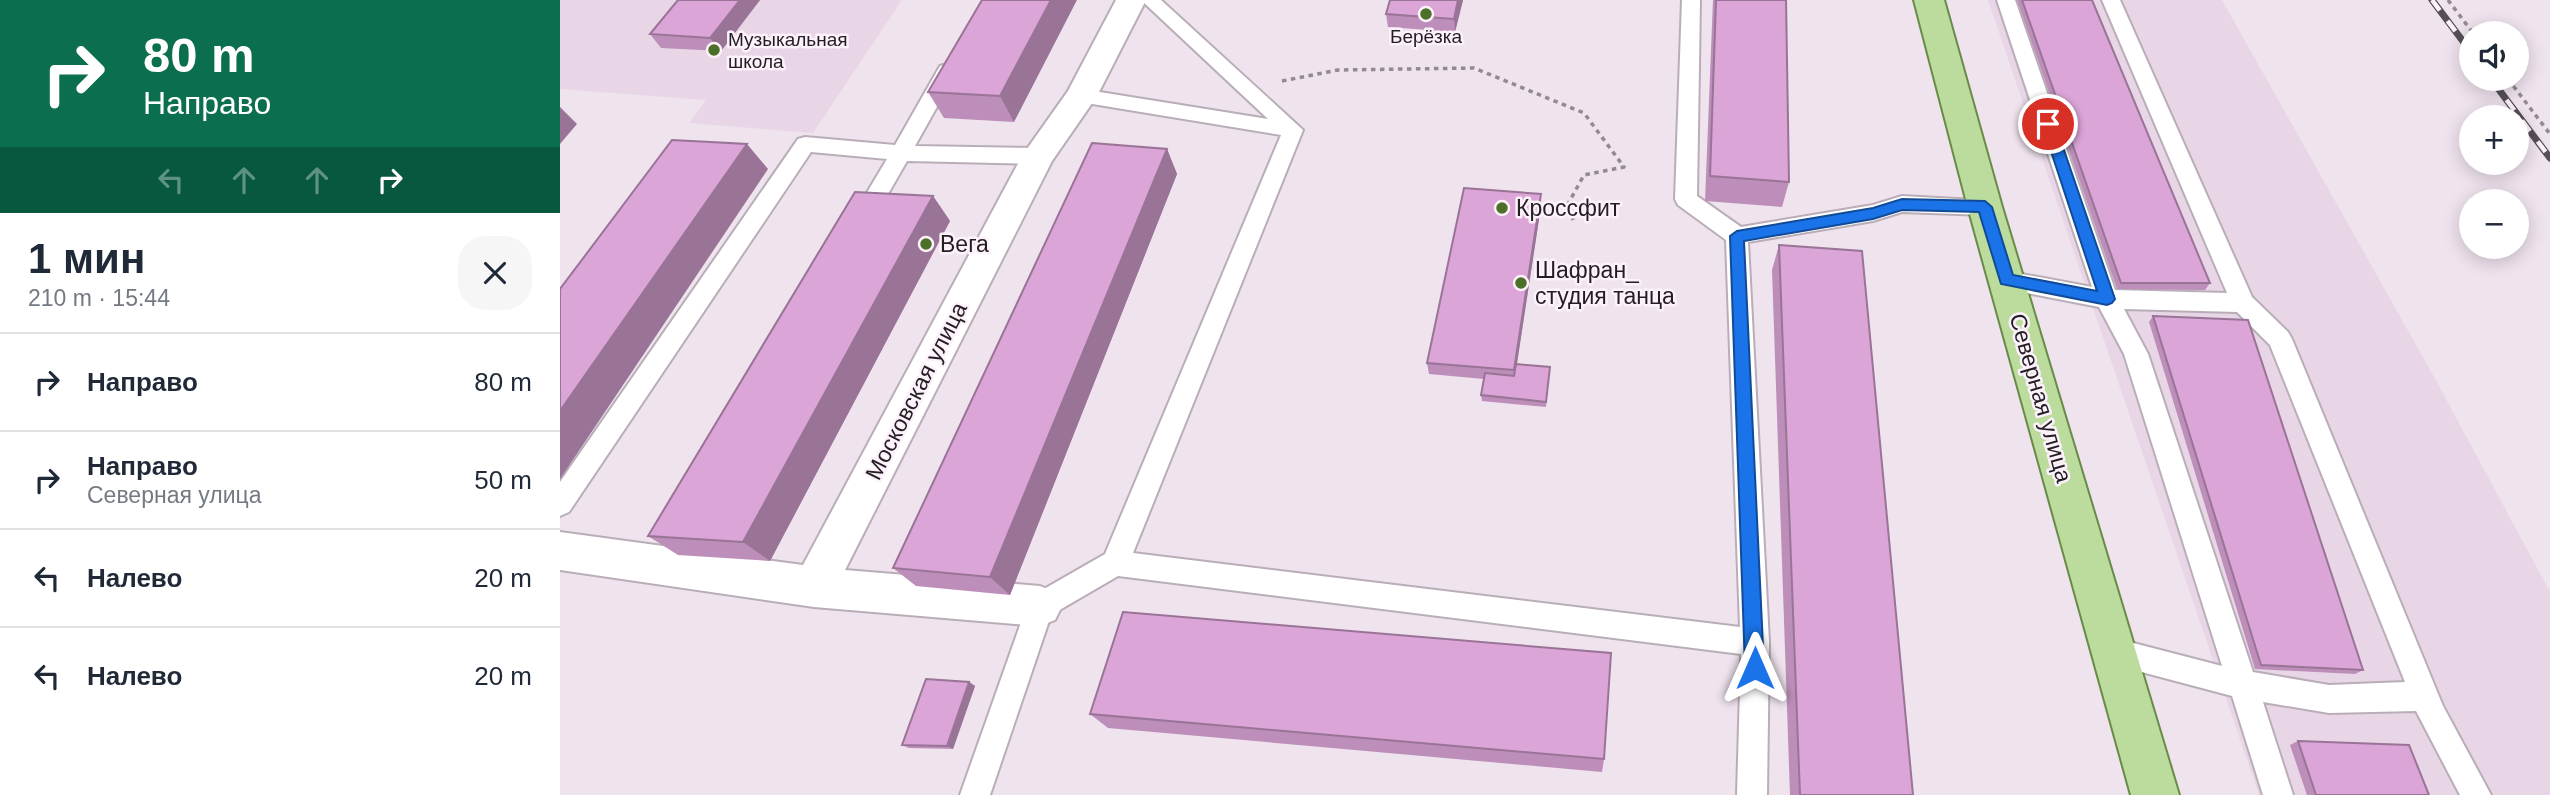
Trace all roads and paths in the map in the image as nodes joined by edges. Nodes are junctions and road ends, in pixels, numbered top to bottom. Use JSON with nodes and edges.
{"nodes":[{"id":1,"x":1131,"y":0,"type":"edge"},
{"id":2,"x":1150,"y":0,"type":"edge"},
{"id":3,"x":1691,"y":0,"type":"edge"},
{"id":4,"x":1929,"y":0,"type":"edge"},
{"id":5,"x":2006,"y":0,"type":"edge"},
{"id":6,"x":2111,"y":0,"type":"edge"},
{"id":7,"x":2448,"y":0,"type":"edge"},
{"id":8,"x":2464,"y":21,"type":"edge"},
{"id":9,"x":954,"y":59,"type":"edge"},
{"id":10,"x":1247,"y":89,"type":"junction"},
{"id":11,"x":2517,"y":91,"type":"edge"},
{"id":12,"x":1081,"y":96,"type":"junction"},
{"id":13,"x":1293,"y":130,"type":"junction"},
{"id":14,"x":2550,"y":134,"type":"edge"},
{"id":15,"x":901,"y":153,"type":"junction"},
{"id":16,"x":1038,"y":156,"type":"junction"},
{"id":17,"x":1985,"y":207,"type":"junction"},
{"id":18,"x":1573,"y":220,"type":"dead end"},
{"id":19,"x":852,"y":235,"type":"edge"},
{"id":20,"x":1737,"y":236,"type":"junction"},
{"id":21,"x":2007,"y":280,"type":"junction"},
{"id":22,"x":2107,"y":299,"type":"junction"},
{"id":23,"x":2243,"y":303,"type":"junction"},
{"id":24,"x":560,"y":504,"type":"edge"},
{"id":25,"x":560,"y":551,"type":"edge"},
{"id":26,"x":1115,"y":563,"type":"junction"},
{"id":27,"x":814,"y":587,"type":"junction"},
{"id":28,"x":1040,"y":607,"type":"junction"},
{"id":29,"x":1755,"y":642,"type":"junction"},
{"id":30,"x":2115,"y":652,"type":"junction"},
{"id":31,"x":2244,"y":685,"type":"junction"},
{"id":32,"x":2426,"y":696,"type":"junction"},
{"id":33,"x":975,"y":795,"type":"edge"},
{"id":34,"x":1752,"y":795,"type":"edge"},
{"id":35,"x":2155,"y":795,"type":"edge"},
{"id":36,"x":2278,"y":795,"type":"edge"},
{"id":37,"x":2476,"y":795,"type":"edge"}],
"edges":[{"from":1,"to":12,"type":"street","name":"Московская улица"},
{"from":2,"to":10,"type":"lane"},
{"from":3,"to":20,"type":"lane"},
{"from":4,"to":17,"type":"main road","name":"Северная улица"},
{"from":5,"to":22,"type":"lane"},
{"from":6,"to":23,"type":"lane"},
{"from":7,"to":8,"type":"path"},
{"from":9,"to":15,"type":"lane"},
{"from":10,"to":13,"type":"lane"},
{"from":10,"to":18,"type":"path"},
{"from":11,"to":14,"type":"path"},
{"from":12,"to":13,"type":"lane"},
{"from":12,"to":16,"type":"street","name":"Московская улица"},
{"from":13,"to":26,"type":"lane"},
{"from":15,"to":16,"type":"lane"},
{"from":15,"to":19,"type":"lane"},
{"from":15,"to":24,"type":"lane"},
{"from":16,"to":27,"type":"street","name":"Московская улица"},
{"from":17,"to":20,"type":"lane"},
{"from":17,"to":21,"type":"main road","name":"Северная улица"},
{"from":20,"to":29,"type":"lane"},
{"from":21,"to":22,"type":"lane"},
{"from":21,"to":30,"type":"main road","name":"Северная улица"},
{"from":22,"to":23,"type":"lane"},
{"from":22,"to":31,"type":"lane"},
{"from":23,"to":32,"type":"lane"},
{"from":25,"to":27,"type":"street"},
{"from":26,"to":28,"type":"lane"},
{"from":26,"to":29,"type":"lane"},
{"from":27,"to":28,"type":"street"},
{"from":28,"to":33,"type":"lane"},
{"from":29,"to":34,"type":"lane"},
{"from":30,"to":31,"type":"lane"},
{"from":30,"to":35,"type":"main road","name":"Северная улица"},
{"from":31,"to":32,"type":"lane"},
{"from":31,"to":36,"type":"lane"},
{"from":32,"to":37,"type":"lane"}]}
